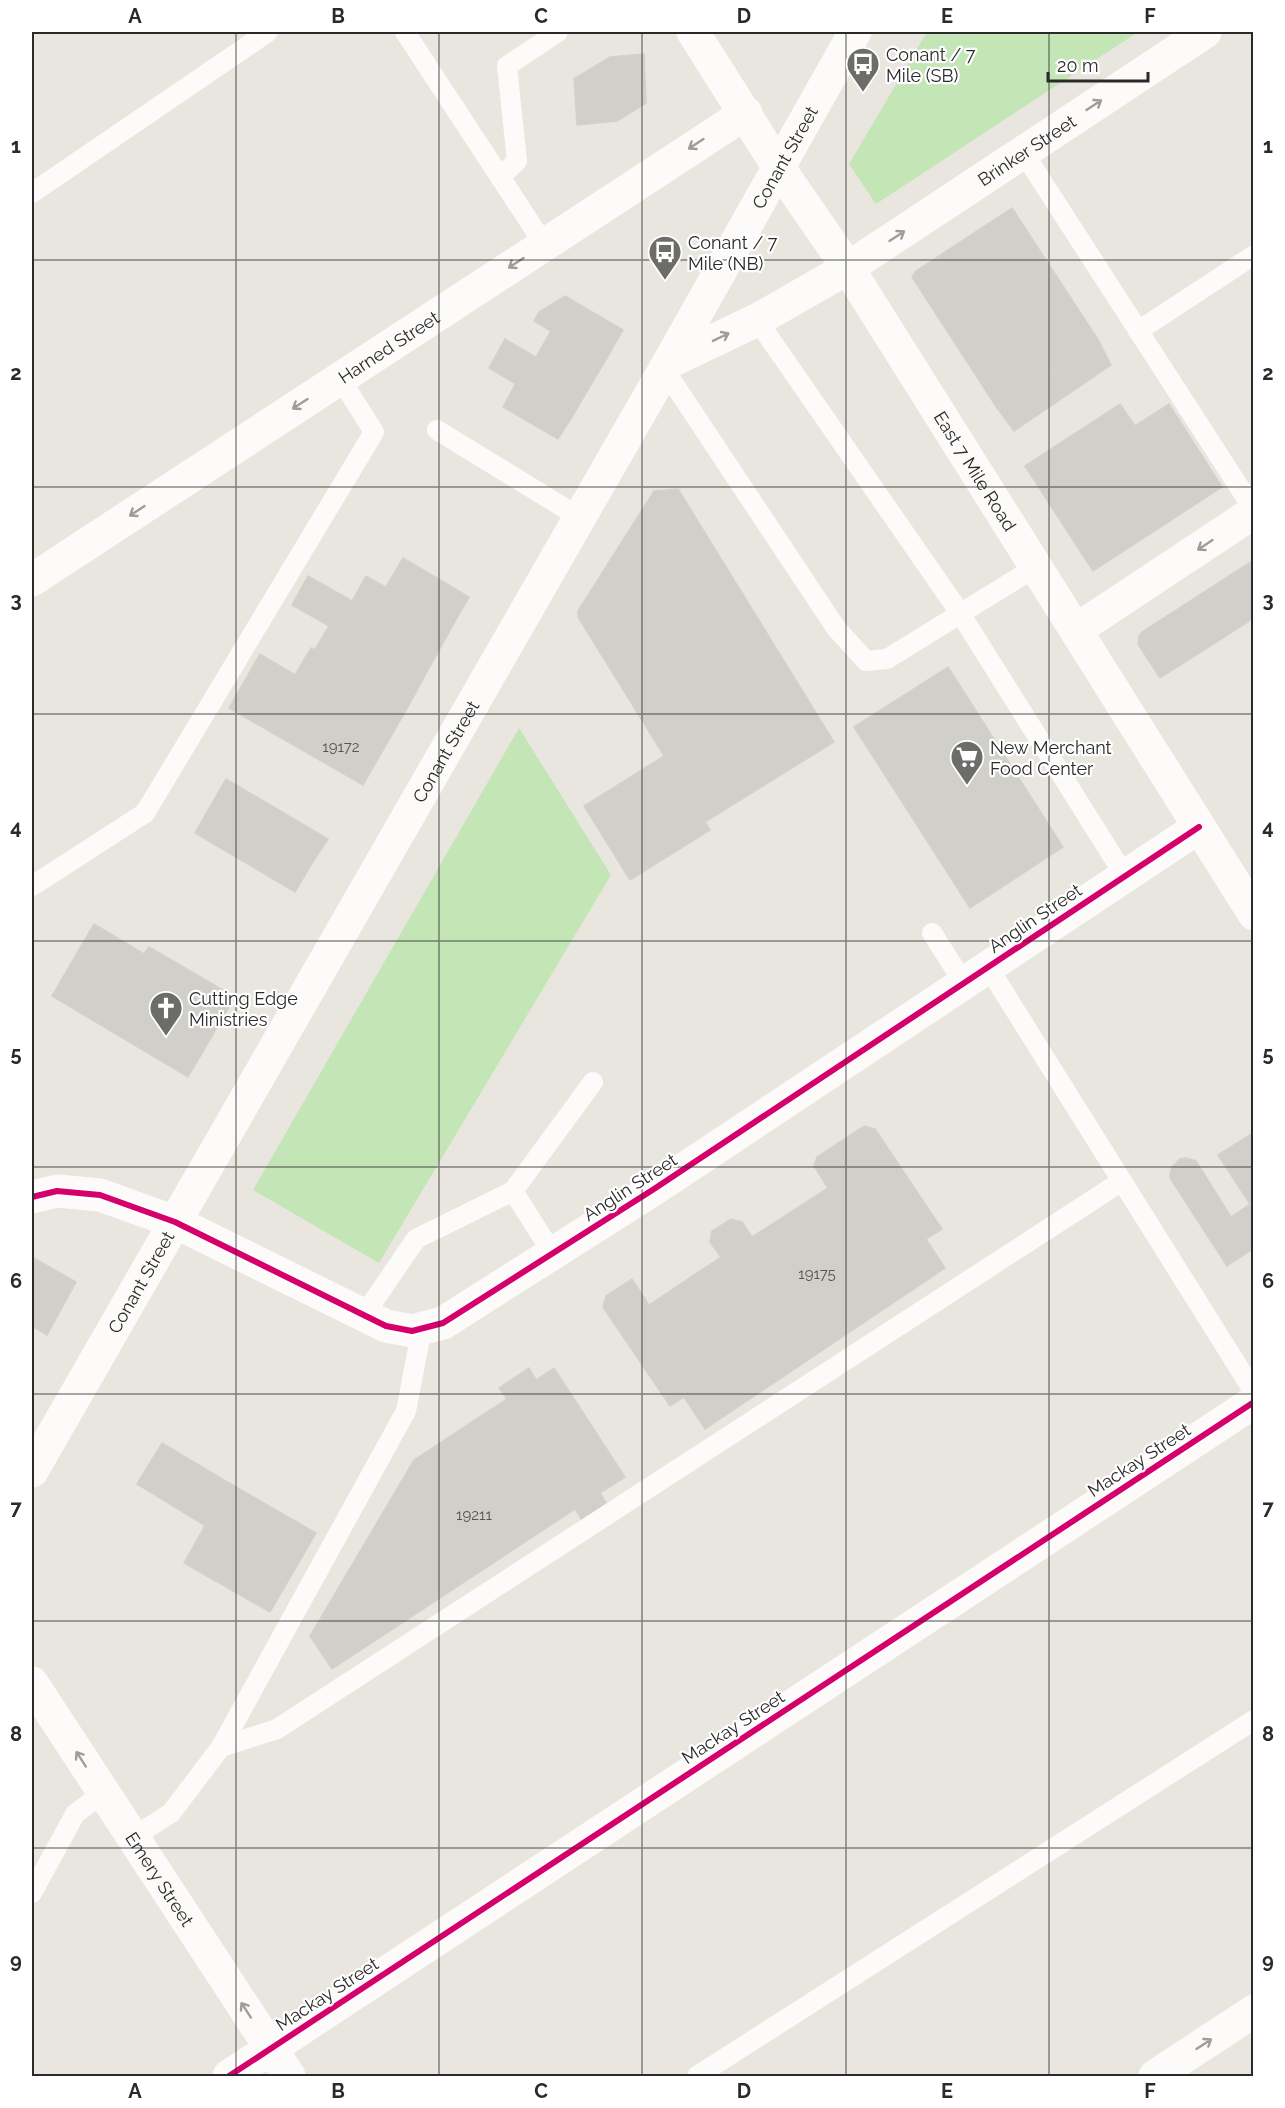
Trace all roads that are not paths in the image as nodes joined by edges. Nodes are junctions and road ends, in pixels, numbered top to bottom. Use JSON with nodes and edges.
{"nodes":[{"id":1,"x":268,"y":32,"type":"edge"},
{"id":2,"x":405,"y":32,"type":"edge"},
{"id":3,"x":558,"y":32,"type":"edge"},
{"id":4,"x":693,"y":32,"type":"edge"},
{"id":5,"x":855,"y":32,"type":"edge"},
{"id":6,"x":1205,"y":32,"type":"edge"},
{"id":7,"x":746,"y":113,"type":"junction"},
{"id":8,"x":1023,"y":152,"type":"junction"},
{"id":9,"x":779,"y":168,"type":"junction"},
{"id":10,"x":500,"y":177,"type":"junction"},
{"id":11,"x":32,"y":193,"type":"edge"},
{"id":12,"x":544,"y":244,"type":"junction"},
{"id":13,"x":1254,"y":255,"type":"edge"},
{"id":14,"x":848,"y":268,"type":"junction"},
{"id":15,"x":757,"y":320,"type":"junction"},
{"id":16,"x":1138,"y":331,"type":"junction"},
{"id":17,"x":666,"y":366,"type":"junction"},
{"id":18,"x":340,"y":378,"type":"junction"},
{"id":19,"x":437,"y":430,"type":"dead end"},
{"id":20,"x":1254,"y":511,"type":"edge"},
{"id":21,"x":579,"y":517,"type":"junction"},
{"id":22,"x":1036,"y":567,"type":"junction"},
{"id":23,"x":32,"y":580,"type":"edge"},
{"id":24,"x":960,"y":613,"type":"junction"},
{"id":25,"x":1076,"y":630,"type":"junction"},
{"id":26,"x":1199,"y":827,"type":"junction"},
{"id":27,"x":1125,"y":876,"type":"junction"},
{"id":28,"x":32,"y":886,"type":"edge"},
{"id":29,"x":1254,"y":914,"type":"edge"},
{"id":30,"x":932,"y":933,"type":"dead end"},
{"id":31,"x":976,"y":975,"type":"junction"},
{"id":32,"x":593,"y":1082,"type":"dead end"},
{"id":33,"x":1122,"y":1181,"type":"junction"},
{"id":34,"x":513,"y":1191,"type":"junction"},
{"id":35,"x":32,"y":1197,"type":"edge"},
{"id":36,"x":175,"y":1222,"type":"junction"},
{"id":37,"x":553,"y":1254,"type":"junction"},
{"id":38,"x":364,"y":1315,"type":"junction"},
{"id":39,"x":423,"y":1328,"type":"junction"},
{"id":40,"x":1254,"y":1392,"type":"edge"},
{"id":41,"x":1254,"y":1402,"type":"edge"},
{"id":42,"x":32,"y":1471,"type":"edge"},
{"id":43,"x":32,"y":1683,"type":"edge"},
{"id":44,"x":1254,"y":1720,"type":"edge"},
{"id":45,"x":221,"y":1747,"type":"junction"},
{"id":46,"x":103,"y":1793,"type":"junction"},
{"id":47,"x":132,"y":1838,"type":"junction"},
{"id":48,"x":32,"y":1893,"type":"edge"},
{"id":49,"x":1254,"y":2011,"type":"edge"},
{"id":50,"x":271,"y":2049,"type":"junction"},
{"id":51,"x":229,"y":2076,"type":"edge"},
{"id":52,"x":289,"y":2076,"type":"edge"},
{"id":53,"x":697,"y":2076,"type":"edge"},
{"id":54,"x":1155,"y":2076,"type":"edge"}],
"edges":[{"from":1,"to":11,"type":"lane"},
{"from":2,"to":10,"type":"lane"},
{"from":3,"to":10,"type":"lane"},
{"from":4,"to":7,"type":"street","name":"East 7 Mile Road"},
{"from":5,"to":9,"type":"street","name":"Conant Street"},
{"from":8,"to":6,"type":"street","name":"Brinker Street","one_way":true},
{"from":7,"to":9,"type":"street","name":"East 7 Mile Road"},
{"from":7,"to":12,"type":"street","name":"Harned Street","one_way":true},
{"from":14,"to":8,"type":"street","name":"Brinker Street","one_way":true},
{"from":8,"to":16,"type":"lane"},
{"from":9,"to":14,"type":"street","name":"East 7 Mile Road"},
{"from":9,"to":17,"type":"street","name":"Conant Street"},
{"from":10,"to":12,"type":"lane"},
{"from":12,"to":18,"type":"street","name":"Harned Street","one_way":true},
{"from":13,"to":16,"type":"lane"},
{"from":14,"to":15,"type":"street","name":"Brinker Street"},
{"from":14,"to":22,"type":"street","name":"East 7 Mile Road"},
{"from":17,"to":15,"type":"street","name":"Brinker Street","one_way":true},
{"from":15,"to":24,"type":"lane"},
{"from":16,"to":20,"type":"lane"},
{"from":17,"to":21,"type":"street","name":"Conant Street"},
{"from":17,"to":24,"type":"lane"},
{"from":18,"to":23,"type":"street","name":"Harned Street","one_way":true},
{"from":18,"to":28,"type":"lane"},
{"from":19,"to":21,"type":"lane"},
{"from":20,"to":25,"type":"street","one_way":true},
{"from":21,"to":36,"type":"street","name":"Conant Street"},
{"from":22,"to":24,"type":"lane"},
{"from":22,"to":25,"type":"street","name":"East 7 Mile Road"},
{"from":24,"to":27,"type":"lane"},
{"from":25,"to":26,"type":"street","name":"East 7 Mile Road"},
{"from":26,"to":27,"type":"street","name":"Anglin Street"},
{"from":26,"to":29,"type":"street","name":"East 7 Mile Road"},
{"from":27,"to":31,"type":"street","name":"Anglin Street"},
{"from":30,"to":31,"type":"lane"},
{"from":31,"to":33,"type":"lane"},
{"from":31,"to":37,"type":"street","name":"Anglin Street"},
{"from":32,"to":34,"type":"lane"},
{"from":33,"to":40,"type":"lane"},
{"from":33,"to":45,"type":"lane"},
{"from":34,"to":37,"type":"lane"},
{"from":34,"to":38,"type":"lane"},
{"from":35,"to":36,"type":"street","name":"Anglin Street"},
{"from":36,"to":38,"type":"street","name":"Anglin Street"},
{"from":36,"to":42,"type":"street","name":"Conant Street"},
{"from":37,"to":39,"type":"street","name":"Anglin Street"},
{"from":38,"to":39,"type":"street","name":"Anglin Street"},
{"from":39,"to":45,"type":"lane"},
{"from":41,"to":50,"type":"street","name":"Mackay Street"},
{"from":46,"to":43,"type":"street","name":"Emery Street","one_way":true},
{"from":44,"to":53,"type":"lane"},
{"from":45,"to":47,"type":"lane"},
{"from":46,"to":47,"type":"street","name":"Emery Street"},
{"from":46,"to":48,"type":"lane"},
{"from":50,"to":47,"type":"street","name":"Emery Street","one_way":true},
{"from":54,"to":49,"type":"street","one_way":true},
{"from":50,"to":51,"type":"street","name":"Mackay Street"},
{"from":50,"to":52,"type":"street","name":"Emery Street"}]}
